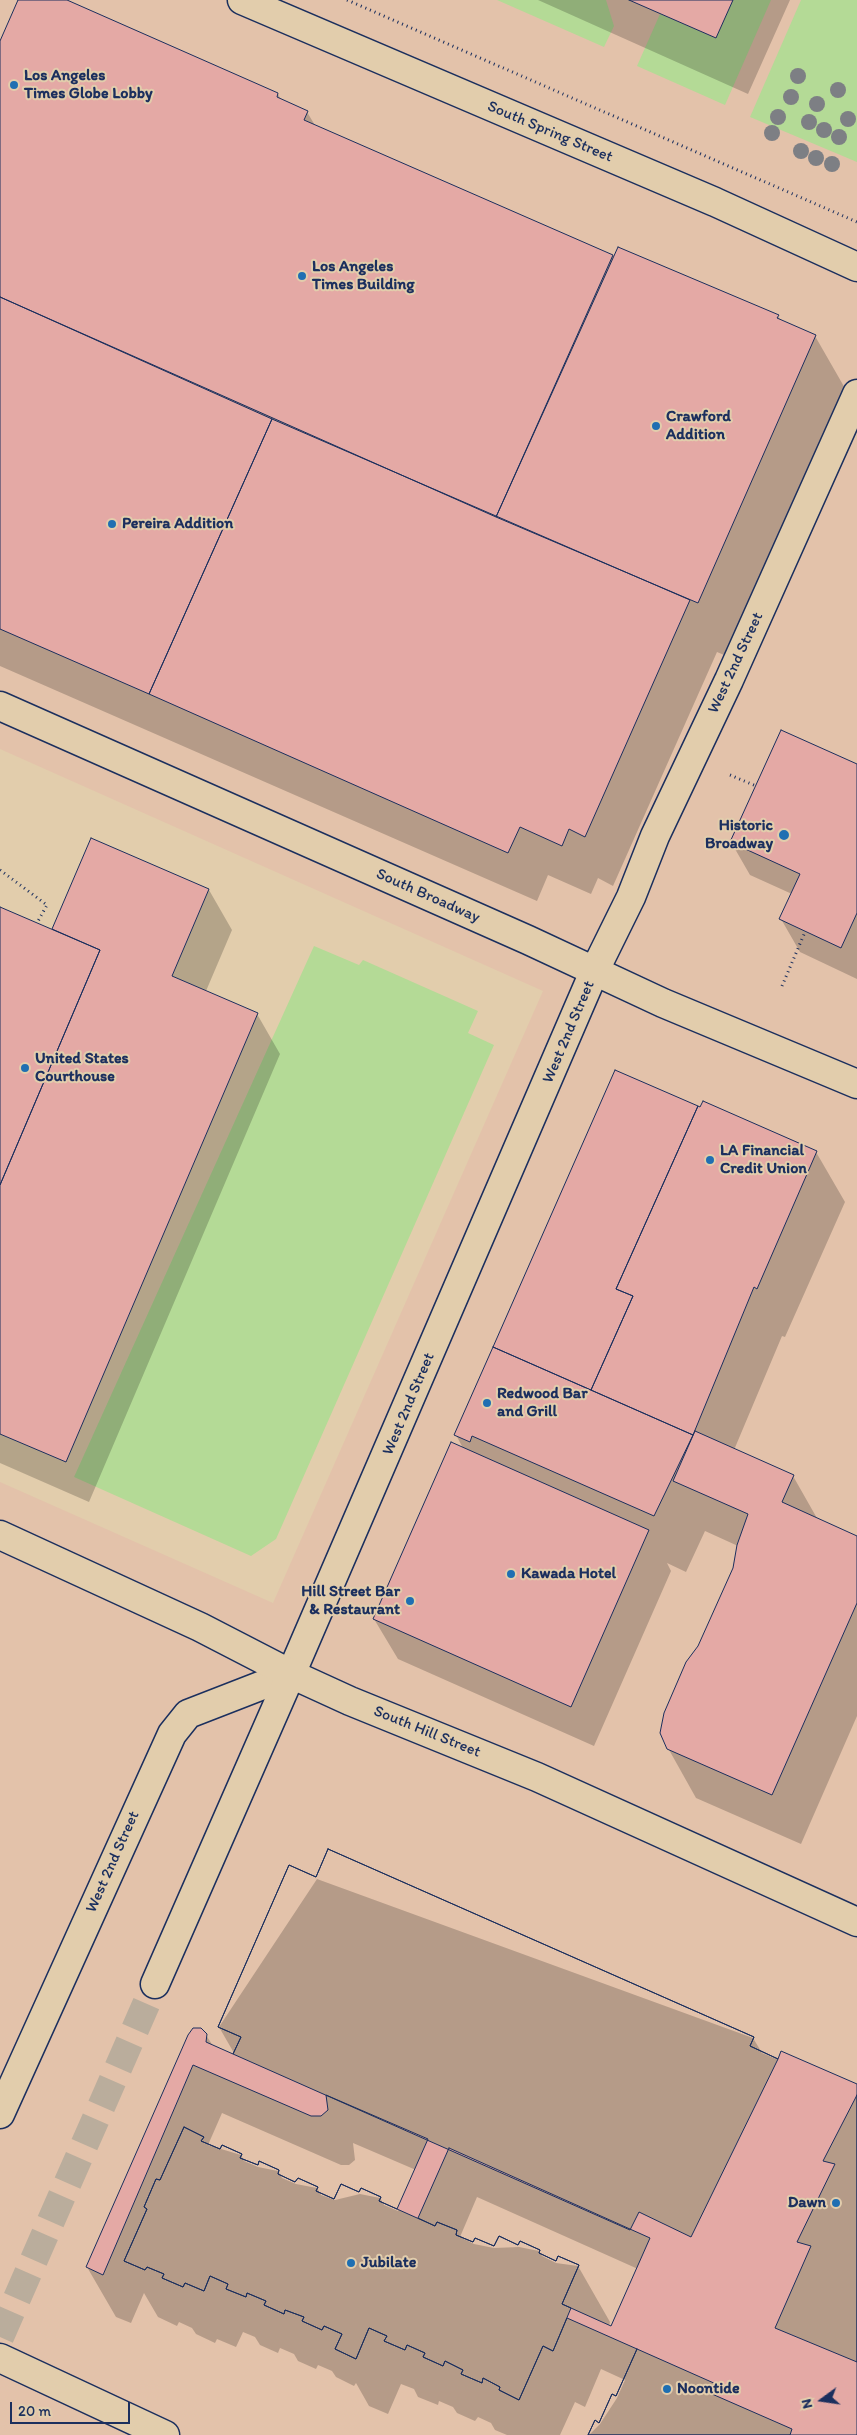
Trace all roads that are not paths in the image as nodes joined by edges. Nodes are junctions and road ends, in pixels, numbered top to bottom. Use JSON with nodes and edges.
{"nodes":[{"id":1,"x":242,"y":0,"type":"edge"},
{"id":2,"x":857,"y":267,"type":"edge"},
{"id":3,"x":857,"y":394,"type":"edge"},
{"id":4,"x":0,"y":706,"type":"edge"},
{"id":5,"x":594,"y":972,"type":"junction"},
{"id":6,"x":857,"y":1084,"type":"edge"},
{"id":7,"x":0,"y":1535,"type":"edge"},
{"id":8,"x":291,"y":1674,"type":"junction"},
{"id":9,"x":857,"y":1922,"type":"edge"},
{"id":10,"x":155,"y":1984,"type":"tunnel mouth"},
{"id":11,"x":0,"y":2114,"type":"edge"},
{"id":12,"x":10,"y":2362,"type":"edge"},
{"id":13,"x":164,"y":2435,"type":"edge"}],
"edges":[{"from":1,"to":2,"type":"main road","name":"South Spring Street"},
{"from":3,"to":5,"type":"main road","name":"West 2nd Street"},
{"from":4,"to":5,"type":"main road","name":"South Broadway"},
{"from":5,"to":6,"type":"main road","name":"South Broadway"},
{"from":5,"to":8,"type":"main road","name":"West 2nd Street"},
{"from":7,"to":8,"type":"main road","name":"South Hill Street"},
{"from":8,"to":9,"type":"main road","name":"South Hill Street"},
{"from":8,"to":10,"type":"main road","name":"West 2nd Street"},
{"from":8,"to":11,"type":"main road","name":"West 2nd Street"},
{"from":12,"to":13,"type":"main road"}]}
